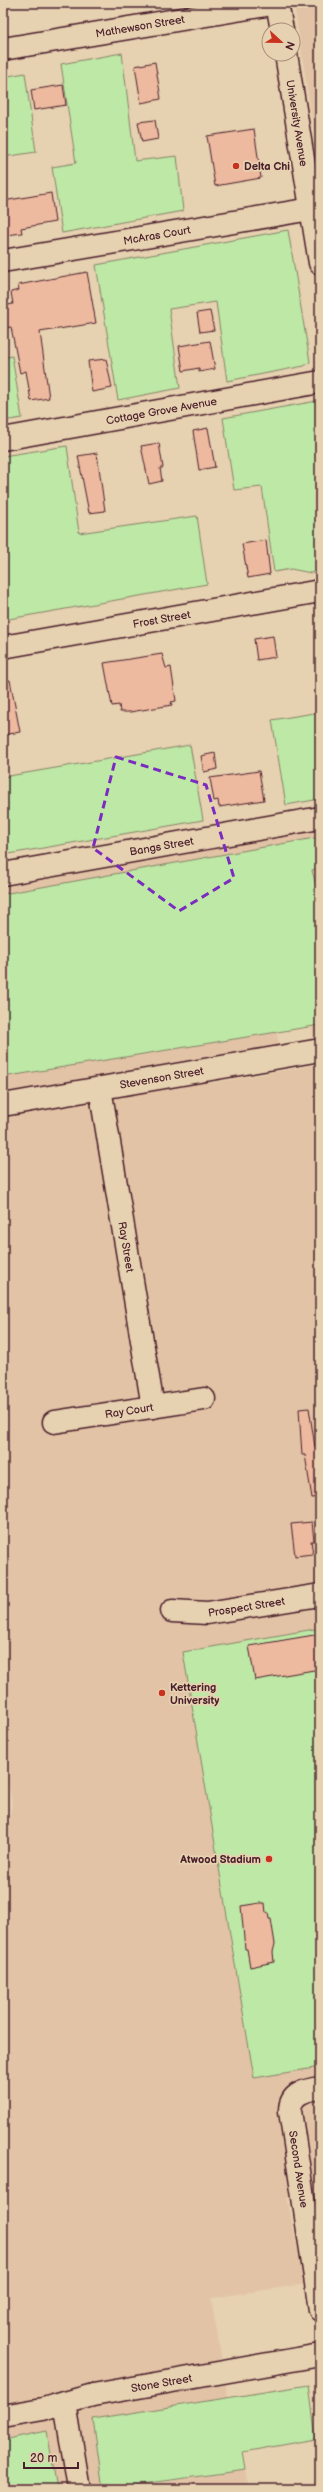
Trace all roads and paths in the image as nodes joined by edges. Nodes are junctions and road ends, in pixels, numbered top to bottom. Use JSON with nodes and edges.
{"nodes":[{"id":1,"x":278,"y":3,"type":"edge"},
{"id":2,"x":281,"y":22,"type":"edge"},
{"id":3,"x":3,"y":49,"type":"edge"},
{"id":4,"x":287,"y":62,"type":"edge"},
{"id":5,"x":311,"y":209,"type":"junction"},
{"id":6,"x":3,"y":261,"type":"edge"},
{"id":7,"x":320,"y":263,"type":"edge"},
{"id":8,"x":320,"y":382,"type":"edge"},
{"id":9,"x":3,"y":439,"type":"edge"},
{"id":10,"x":320,"y":591,"type":"edge"},
{"id":11,"x":3,"y":647,"type":"edge"},
{"id":12,"x":320,"y":818,"type":"edge"},
{"id":13,"x":3,"y":874,"type":"edge"},
{"id":14,"x":320,"y":1050,"type":"edge"},
{"id":15,"x":100,"y":1088,"type":"junction"},
{"id":16,"x":3,"y":1105,"type":"edge"},
{"id":17,"x":204,"y":1399,"type":"dead end"},
{"id":18,"x":153,"y":1407,"type":"junction"},
{"id":19,"x":54,"y":1422,"type":"dead end"},
{"id":20,"x":320,"y":1595,"type":"edge"},
{"id":21,"x":172,"y":1611,"type":"dead end"},
{"id":22,"x":320,"y":2088,"type":"edge"},
{"id":23,"x":320,"y":2310,"type":"edge"},
{"id":24,"x":320,"y":2355,"type":"edge"},
{"id":25,"x":65,"y":2403,"type":"junction"},
{"id":26,"x":3,"y":2416,"type":"edge"},
{"id":27,"x":79,"y":2489,"type":"edge"}],
"edges":[{"from":1,"to":2,"type":"street"},
{"from":1,"to":3,"type":"street","name":"Mathewson Street"},
{"from":4,"to":5,"type":"street","name":"University Avenue"},
{"from":5,"to":6,"type":"street","name":"McAras Court"},
{"from":5,"to":7,"type":"street","name":"University Avenue"},
{"from":8,"to":9,"type":"street","name":"Cottage Grove Avenue"},
{"from":10,"to":11,"type":"street","name":"Frost Street"},
{"from":12,"to":13,"type":"street","name":"Bangs Street"},
{"from":14,"to":15,"type":"street","name":"Stevenson Street"},
{"from":15,"to":16,"type":"street","name":"Stevenson Street"},
{"from":15,"to":18,"type":"street","name":"Ray Street"},
{"from":17,"to":18,"type":"street","name":"Ray Court"},
{"from":18,"to":19,"type":"street","name":"Ray Court"},
{"from":20,"to":21,"type":"street","name":"Prospect Street"},
{"from":22,"to":23,"type":"street","name":"Second Avenue"},
{"from":24,"to":25,"type":"street","name":"Stone Street"},
{"from":25,"to":26,"type":"street","name":"Stone Street"},
{"from":25,"to":27,"type":"street"}]}
